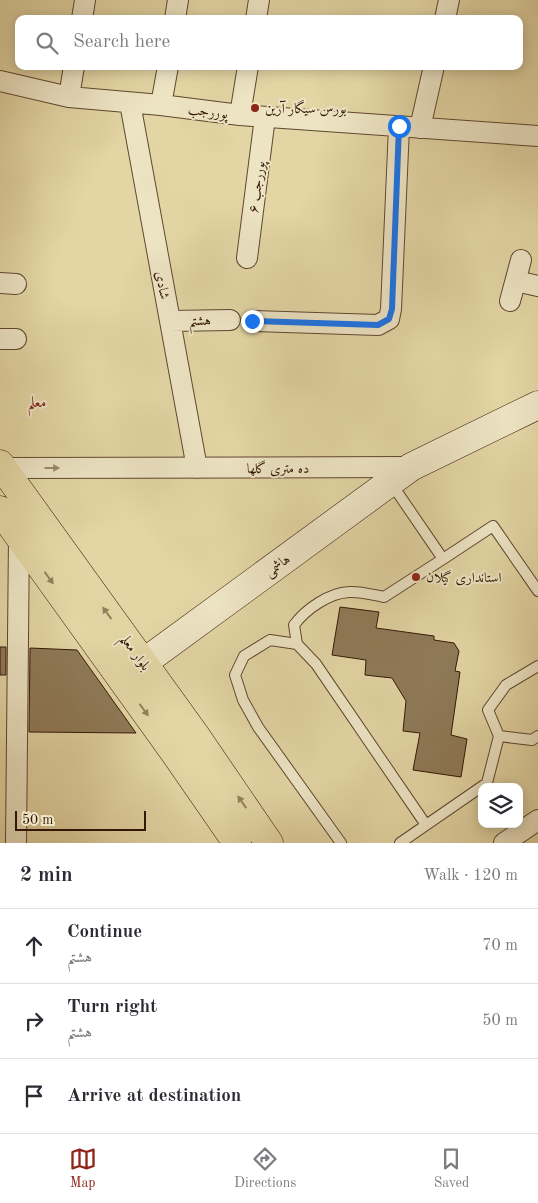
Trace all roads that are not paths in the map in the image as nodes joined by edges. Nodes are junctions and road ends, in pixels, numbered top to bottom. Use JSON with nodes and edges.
{"nodes":[{"id":1,"x":85,"y":0,"type":"edge"},
{"id":2,"x":178,"y":0,"type":"edge"},
{"id":3,"x":259,"y":0,"type":"edge"},
{"id":4,"x":450,"y":0,"type":"edge"},
{"id":5,"x":83,"y":15,"type":"edge"},
{"id":6,"x":176,"y":15,"type":"edge"},
{"id":7,"x":257,"y":15,"type":"edge"},
{"id":8,"x":446,"y":15,"type":"edge"},
{"id":9,"x":73,"y":70,"type":"edge"},
{"id":10,"x":167,"y":70,"type":"edge"},
{"id":11,"x":247,"y":70,"type":"edge"},
{"id":12,"x":433,"y":70,"type":"edge"},
{"id":13,"x":0,"y":80,"type":"edge"},
{"id":14,"x":69,"y":97,"type":"junction"},
{"id":15,"x":130,"y":103,"type":"junction"},
{"id":16,"x":161,"y":105,"type":"junction"},
{"id":17,"x":240,"y":115,"type":"junction"},
{"id":18,"x":266,"y":117,"type":"junction"},
{"id":19,"x":399,"y":126,"type":"junction"},
{"id":20,"x":420,"y":128,"type":"junction"},
{"id":21,"x":538,"y":136,"type":"edge"},
{"id":22,"x":247,"y":258,"type":"dead end"},
{"id":23,"x":521,"y":260,"type":"dead end"},
{"id":24,"x":516,"y":281,"type":"junction"},
{"id":25,"x":538,"y":286,"type":"edge"},
{"id":26,"x":510,"y":301,"type":"dead end"},
{"id":27,"x":230,"y":320,"type":"dead end"},
{"id":28,"x":170,"y":321,"type":"junction"},
{"id":29,"x":252,"y":321,"type":"dead end"},
{"id":30,"x":538,"y":405,"type":"edge"},
{"id":31,"x":1,"y":467,"type":"edge"},
{"id":32,"x":197,"y":468,"type":"junction"},
{"id":33,"x":401,"y":475,"type":"junction"},
{"id":34,"x":0,"y":510,"type":"edge"},
{"id":35,"x":19,"y":536,"type":"junction"},
{"id":36,"x":443,"y":559,"type":"junction"},
{"id":37,"x":538,"y":591,"type":"edge"},
{"id":38,"x":297,"y":644,"type":"junction"},
{"id":39,"x":143,"y":663,"type":"junction"},
{"id":40,"x":538,"y":666,"type":"edge"},
{"id":41,"x":498,"y":736,"type":"junction"},
{"id":42,"x":538,"y":736,"type":"edge"},
{"id":43,"x":538,"y":820,"type":"edge"},
{"id":44,"x":426,"y":825,"type":"junction"},
{"id":45,"x":16,"y":843,"type":"edge"},
{"id":46,"x":237,"y":843,"type":"edge"},
{"id":47,"x":269,"y":843,"type":"edge"},
{"id":48,"x":342,"y":843,"type":"edge"},
{"id":49,"x":400,"y":843,"type":"edge"},
{"id":50,"x":504,"y":843,"type":"edge"}],
"edges":[{"from":1,"to":5,"type":"street"},
{"from":2,"to":6,"type":"street"},
{"from":3,"to":7,"type":"street"},
{"from":4,"to":8,"type":"street"},
{"from":9,"to":14,"type":"street"},
{"from":10,"to":16,"type":"street"},
{"from":11,"to":17,"type":"street"},
{"from":12,"to":20,"type":"street"},
{"from":13,"to":14,"type":"street","name":"پوررجب"},
{"from":14,"to":15,"type":"street","name":"پوررجب"},
{"from":15,"to":16,"type":"street","name":"پوررجب"},
{"from":15,"to":28,"type":"street","name":"شادی"},
{"from":16,"to":17,"type":"street","name":"پوررجب"},
{"from":17,"to":18,"type":"street","name":"پوررجب"},
{"from":18,"to":19,"type":"street","name":"پوررجب"},
{"from":18,"to":22,"type":"street","name":"پوررجب ۶"},
{"from":19,"to":20,"type":"street","name":"پوررجب"},
{"from":19,"to":29,"type":"street"},
{"from":20,"to":21,"type":"street","name":"پوررجب"},
{"from":23,"to":24,"type":"street"},
{"from":24,"to":25,"type":"street"},
{"from":24,"to":26,"type":"street"},
{"from":27,"to":28,"type":"street","name":"هشتم"},
{"from":28,"to":32,"type":"street","name":"شادی"},
{"from":30,"to":33,"type":"street","name":"ده متری گلها"},
{"from":31,"to":32,"type":"street","name":"ده متری گلها","one_way":true},
{"from":39,"to":31,"type":"main road","name":"بلوار معلم","one_way":true},
{"from":32,"to":33,"type":"street","name":"ده متری گلها"},
{"from":33,"to":36,"type":"lane"},
{"from":33,"to":39,"type":"street","name":"هاشمی"},
{"from":34,"to":35,"type":"main road","name":"بلوار معلم"},
{"from":35,"to":45,"type":"street"},
{"from":35,"to":46,"type":"main road","name":"بلوار معلم","one_way":true},
{"from":36,"to":37,"type":"lane"},
{"from":36,"to":38,"type":"lane"},
{"from":38,"to":44,"type":"lane"},
{"from":38,"to":48,"type":"lane"},
{"from":47,"to":39,"type":"main road","name":"بلوار معلم","one_way":true},
{"from":40,"to":41,"type":"lane"},
{"from":41,"to":42,"type":"lane"},
{"from":41,"to":44,"type":"lane"},
{"from":43,"to":50,"type":"street"},
{"from":44,"to":49,"type":"lane"}]}
